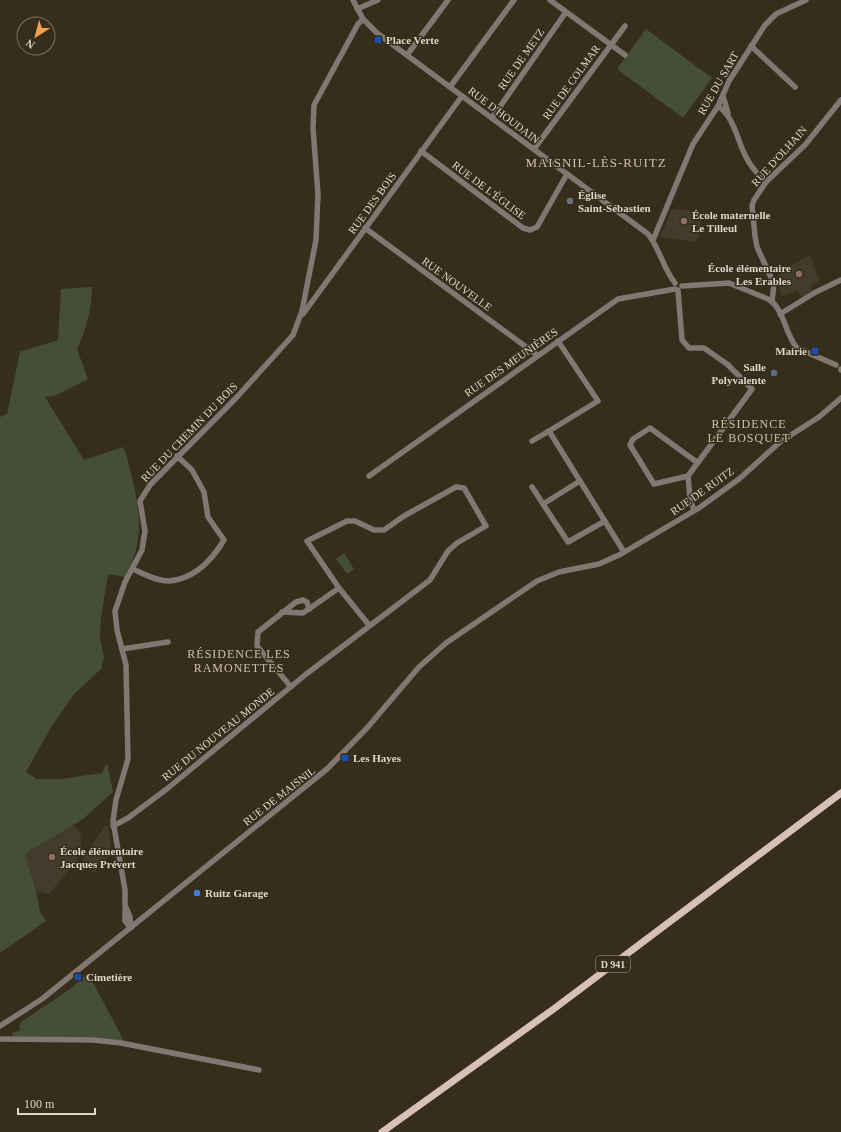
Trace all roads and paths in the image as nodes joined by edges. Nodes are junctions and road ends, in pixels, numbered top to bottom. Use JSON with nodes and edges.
{"nodes":[{"id":1,"x":353,"y":0,"type":"edge"},
{"id":2,"x":378,"y":0,"type":"edge"},
{"id":3,"x":448,"y":0,"type":"edge"},
{"id":4,"x":514,"y":0,"type":"edge"},
{"id":5,"x":550,"y":0,"type":"edge"},
{"id":6,"x":806,"y":0,"type":"edge"},
{"id":7,"x":357,"y":10,"type":"junction"},
{"id":8,"x":566,"y":12,"type":"junction"},
{"id":9,"x":363,"y":19,"type":"junction"},
{"id":10,"x":625,"y":26,"type":"dead end"},
{"id":11,"x":611,"y":45,"type":"junction"},
{"id":12,"x":751,"y":46,"type":"junction"},
{"id":13,"x":625,"y":55,"type":"dead end"},
{"id":14,"x":407,"y":56,"type":"junction"},
{"id":15,"x":450,"y":87,"type":"junction"},
{"id":16,"x":795,"y":87,"type":"dead end"},
{"id":17,"x":462,"y":96,"type":"junction"},
{"id":18,"x":723,"y":96,"type":"junction"},
{"id":19,"x":841,"y":100,"type":"edge"},
{"id":20,"x":718,"y":106,"type":"junction"},
{"id":21,"x":728,"y":114,"type":"junction"},
{"id":22,"x":492,"y":118,"type":"junction"},
{"id":23,"x":534,"y":150,"type":"junction"},
{"id":24,"x":422,"y":152,"type":"junction"},
{"id":25,"x":568,"y":174,"type":"junction"},
{"id":26,"x":766,"y":182,"type":"junction"},
{"id":27,"x":365,"y":228,"type":"junction"},
{"id":28,"x":653,"y":240,"type":"junction"},
{"id":29,"x":841,"y":280,"type":"edge"},
{"id":30,"x":677,"y":287,"type":"junction"},
{"id":31,"x":772,"y":302,"type":"junction"},
{"id":32,"x":780,"y":314,"type":"junction"},
{"id":33,"x":299,"y":322,"type":"junction"},
{"id":34,"x":558,"y":341,"type":"junction"},
{"id":35,"x":537,"y":355,"type":"junction"},
{"id":36,"x":838,"y":363,"type":"edge"},
{"id":37,"x":841,"y":369,"type":"edge"},
{"id":38,"x":841,"y":398,"type":"edge"},
{"id":39,"x":550,"y":431,"type":"junction"},
{"id":40,"x":532,"y":441,"type":"dead end"},
{"id":41,"x":177,"y":456,"type":"junction"},
{"id":42,"x":698,"y":463,"type":"junction"},
{"id":43,"x":369,"y":476,"type":"dead end"},
{"id":44,"x":688,"y":476,"type":"junction"},
{"id":45,"x":580,"y":481,"type":"junction"},
{"id":46,"x":532,"y":487,"type":"dead end"},
{"id":47,"x":543,"y":504,"type":"junction"},
{"id":48,"x":694,"y":510,"type":"junction"},
{"id":49,"x":605,"y":521,"type":"junction"},
{"id":50,"x":624,"y":552,"type":"junction"},
{"id":51,"x":133,"y":569,"type":"junction"},
{"id":52,"x":559,"y":572,"type":"joint"},
{"id":53,"x":339,"y":588,"type":"junction"},
{"id":54,"x":309,"y":610,"type":"junction"},
{"id":55,"x":282,"y":612,"type":"junction"},
{"id":56,"x":369,"y":626,"type":"junction"},
{"id":57,"x":168,"y":642,"type":"dead end"},
{"id":58,"x":122,"y":649,"type":"junction"},
{"id":59,"x":291,"y":687,"type":"junction"},
{"id":60,"x":841,"y":793,"type":"edge"},
{"id":61,"x":113,"y":826,"type":"junction"},
{"id":62,"x":130,"y":928,"type":"junction"},
{"id":63,"x":0,"y":1026,"type":"edge"},
{"id":64,"x":0,"y":1039,"type":"edge"},
{"id":65,"x":258,"y":1070,"type":"dead end"},
{"id":66,"x":382,"y":1132,"type":"edge"}],
"edges":[{"from":1,"to":7,"type":"street","name":"RUE D'HOUDAIN"},
{"from":2,"to":7,"type":"street"},
{"from":3,"to":14,"type":"street"},
{"from":4,"to":15,"type":"street"},
{"from":5,"to":8,"type":"street"},
{"from":6,"to":12,"type":"street","name":"RUE DU SART"},
{"from":7,"to":9,"type":"street","name":"RUE D'HOUDAIN"},
{"from":8,"to":11,"type":"street"},
{"from":8,"to":22,"type":"street","name":"RUE DE METZ"},
{"from":9,"to":14,"type":"street","name":"RUE D'HOUDAIN"},
{"from":9,"to":33,"type":"street","name":"RUE DU CHEMIN DU BOIS"},
{"from":10,"to":11,"type":"street","name":"RUE DE COLMAR"},
{"from":11,"to":13,"type":"street"},
{"from":11,"to":23,"type":"street","name":"RUE DE COLMAR"},
{"from":12,"to":16,"type":"street"},
{"from":12,"to":18,"type":"street","name":"RUE DU SART"},
{"from":14,"to":15,"type":"street","name":"RUE D'HOUDAIN"},
{"from":15,"to":17,"type":"street","name":"RUE D'HOUDAIN"},
{"from":17,"to":22,"type":"street","name":"RUE D'HOUDAIN"},
{"from":17,"to":24,"type":"street","name":"RUE DES BOIS"},
{"from":18,"to":20,"type":"street","name":"RUE DU SART"},
{"from":18,"to":21,"type":"street"},
{"from":19,"to":26,"type":"street","name":"RUE D'OLHAIN"},
{"from":20,"to":21,"type":"street"},
{"from":20,"to":28,"type":"street","name":"RUE DU SART"},
{"from":21,"to":26,"type":"street"},
{"from":22,"to":23,"type":"street","name":"RUE D'HOUDAIN"},
{"from":23,"to":25,"type":"street","name":"RUE D'HOUDAIN"},
{"from":24,"to":25,"type":"street","name":"RUE DE L'ÉGLISE"},
{"from":24,"to":27,"type":"street","name":"RUE DES BOIS"},
{"from":25,"to":28,"type":"street","name":"RUE D'HOUDAIN"},
{"from":26,"to":31,"type":"street","name":"RUE D'OLHAIN"},
{"from":27,"to":33,"type":"street","name":"RUE DES BOIS"},
{"from":27,"to":35,"type":"street","name":"RUE NOUVELLE"},
{"from":28,"to":30,"type":"street","name":"RUE D'HOUDAIN"},
{"from":29,"to":32,"type":"street"},
{"from":30,"to":31,"type":"street"},
{"from":30,"to":34,"type":"street","name":"RUE DES MEUNIÈRES"},
{"from":30,"to":42,"type":"street"},
{"from":31,"to":32,"type":"street"},
{"from":32,"to":36,"type":"street"},
{"from":33,"to":41,"type":"street","name":"RUE DU CHEMIN DU BOIS"},
{"from":34,"to":35,"type":"street","name":"RUE DES MEUNIÈRES"},
{"from":34,"to":39,"type":"street"},
{"from":35,"to":43,"type":"street","name":"RUE DES MEUNIÈRES"},
{"from":36,"to":37,"type":"street"},
{"from":38,"to":48,"type":"street","name":"RUE DE RUITZ"},
{"from":39,"to":40,"type":"street"},
{"from":39,"to":45,"type":"street"},
{"from":41,"to":51,"type":"street","name":"RUE DU CHEMIN DU BOIS"},
{"from":41,"to":51,"type":"street"},
{"from":42,"to":44,"type":"street"},
{"from":42,"to":44,"type":"street"},
{"from":44,"to":48,"type":"street"},
{"from":45,"to":47,"type":"street"},
{"from":45,"to":49,"type":"street"},
{"from":46,"to":47,"type":"street"},
{"from":47,"to":49,"type":"street"},
{"from":48,"to":50,"type":"street","name":"RUE DE RUITZ"},
{"from":49,"to":50,"type":"street"},
{"from":50,"to":52,"type":"street","name":"RUE DE RUITZ"},
{"from":51,"to":58,"type":"street","name":"RUE DU CHEMIN DU BOIS"},
{"from":52,"to":62,"type":"street","name":"RUE DE MAISNIL"},
{"from":53,"to":54,"type":"street"},
{"from":53,"to":56,"type":"street"},
{"from":53,"to":56,"type":"street","name":"RUE DU NOUVEAU MONDE"},
{"from":54,"to":55,"type":"street"},
{"from":54,"to":55,"type":"street"},
{"from":55,"to":59,"type":"street"},
{"from":56,"to":59,"type":"street","name":"RUE DU NOUVEAU MONDE"},
{"from":57,"to":58,"type":"street"},
{"from":58,"to":61,"type":"street","name":"RUE DU CHEMIN DU BOIS"},
{"from":59,"to":61,"type":"street","name":"RUE DU NOUVEAU MONDE"},
{"from":60,"to":66,"type":"main road","number":"D 941"},
{"from":61,"to":62,"type":"street","name":"RUE DU CHEMIN DU BOIS"},
{"from":62,"to":63,"type":"street","name":"RUE DE MAISNIL"},
{"from":64,"to":65,"type":"street"}]}
